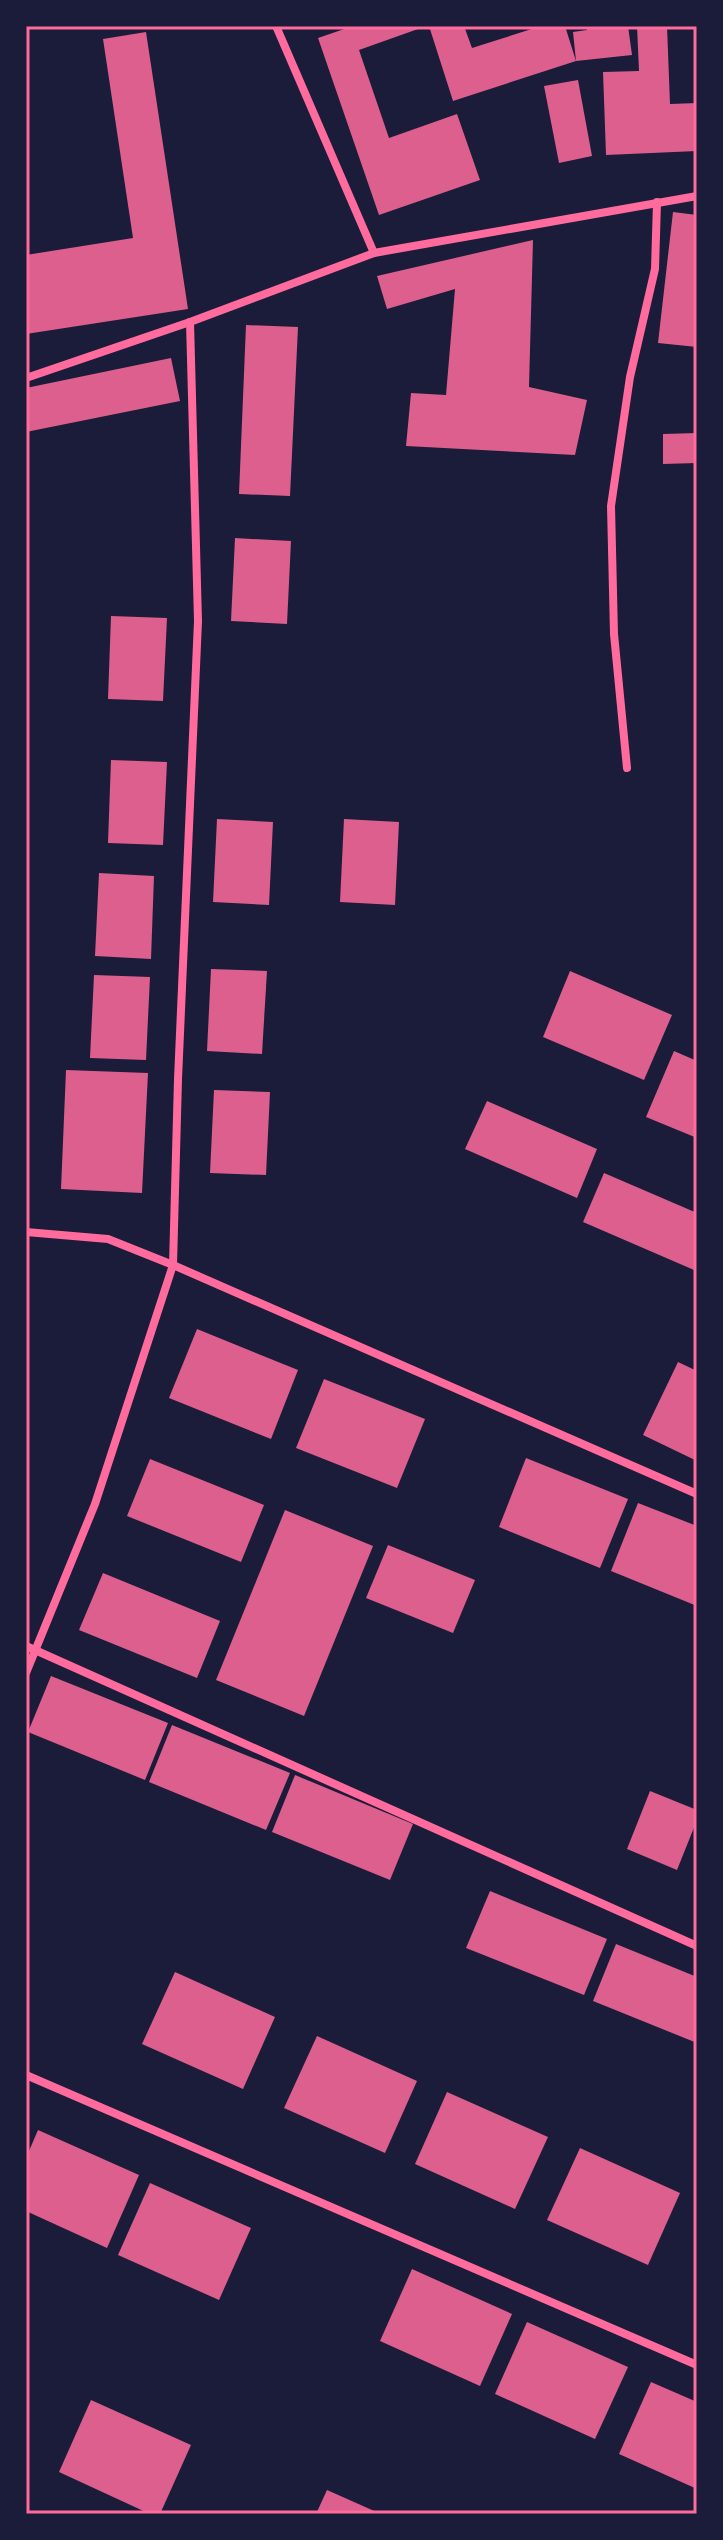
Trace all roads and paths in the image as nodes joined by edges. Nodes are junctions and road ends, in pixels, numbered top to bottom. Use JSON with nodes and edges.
{"nodes":[{"id":1,"x":276,"y":26,"type":"edge"},
{"id":2,"x":697,"y":196,"type":"edge"},
{"id":3,"x":657,"y":202,"type":"junction"},
{"id":4,"x":374,"y":253,"type":"junction"},
{"id":5,"x":190,"y":322,"type":"junction"},
{"id":6,"x":26,"y":378,"type":"edge"},
{"id":7,"x":627,"y":768,"type":"dead end"},
{"id":8,"x":26,"y":1232,"type":"edge"},
{"id":9,"x":173,"y":1265,"type":"junction"},
{"id":10,"x":697,"y":1494,"type":"edge"},
{"id":11,"x":26,"y":1646,"type":"edge"},
{"id":12,"x":37,"y":1650,"type":"junction"},
{"id":13,"x":26,"y":1673,"type":"edge"},
{"id":14,"x":697,"y":1946,"type":"edge"},
{"id":15,"x":26,"y":2075,"type":"edge"},
{"id":16,"x":697,"y":2365,"type":"edge"}],
"edges":[{"from":1,"to":4,"type":"street"},
{"from":2,"to":3,"type":"street"},
{"from":3,"to":4,"type":"street"},
{"from":3,"to":7,"type":"street"},
{"from":4,"to":5,"type":"street"},
{"from":5,"to":6,"type":"street"},
{"from":5,"to":9,"type":"street"},
{"from":8,"to":9,"type":"street"},
{"from":9,"to":10,"type":"street"},
{"from":9,"to":12,"type":"street"},
{"from":11,"to":12,"type":"street"},
{"from":12,"to":13,"type":"street"},
{"from":12,"to":14,"type":"street"},
{"from":15,"to":16,"type":"street"}]}
